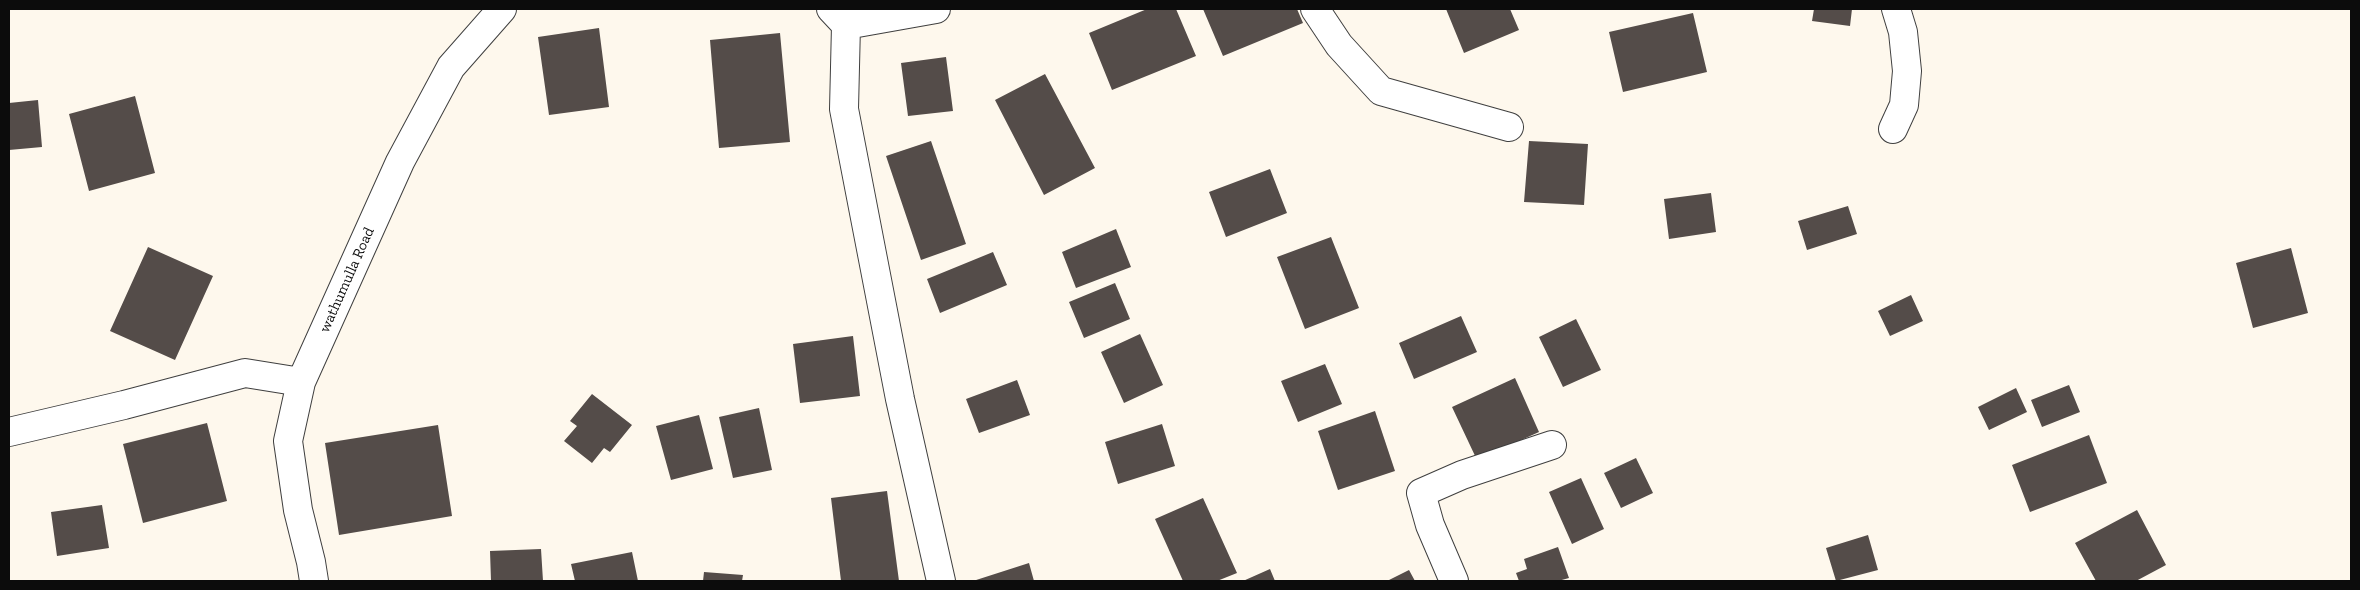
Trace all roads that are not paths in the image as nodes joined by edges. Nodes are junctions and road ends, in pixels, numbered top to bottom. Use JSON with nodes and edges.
{"nodes":[{"id":1,"x":502,"y":9,"type":"edge"},
{"id":2,"x":936,"y":9,"type":"edge"},
{"id":3,"x":1315,"y":9,"type":"edge"},
{"id":4,"x":1896,"y":9,"type":"edge"},
{"id":5,"x":839,"y":17,"type":"edge"},
{"id":6,"x":1508,"y":127,"type":"dead end"},
{"id":7,"x":1893,"y":129,"type":"dead end"},
{"id":8,"x":301,"y":382,"type":"junction"},
{"id":9,"x":9,"y":432,"type":"edge"},
{"id":10,"x":1552,"y":445,"type":"dead end"},
{"id":11,"x":314,"y":581,"type":"edge"},
{"id":12,"x":941,"y":581,"type":"edge"},
{"id":13,"x":1454,"y":581,"type":"edge"}],
"edges":[{"from":1,"to":8,"type":"street","name":"wathumulla Road"},
{"from":2,"to":5,"type":"street"},
{"from":3,"to":6,"type":"street"},
{"from":4,"to":7,"type":"street"},
{"from":5,"to":12,"type":"street"},
{"from":8,"to":9,"type":"street"},
{"from":8,"to":11,"type":"street","name":"wathumulla Road"},
{"from":10,"to":13,"type":"street"}]}
